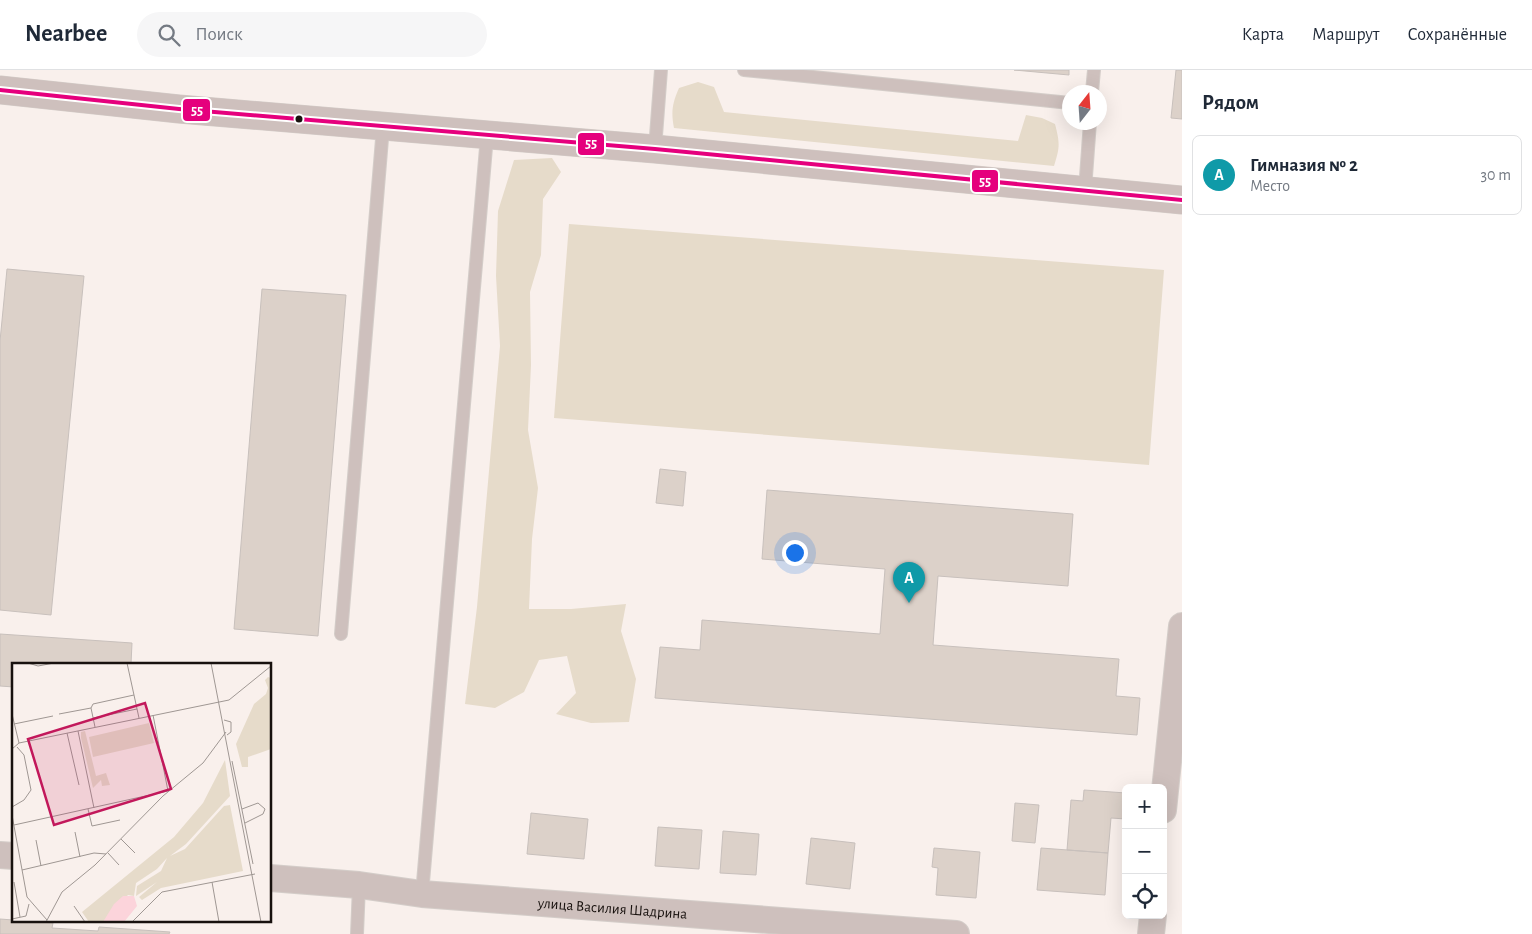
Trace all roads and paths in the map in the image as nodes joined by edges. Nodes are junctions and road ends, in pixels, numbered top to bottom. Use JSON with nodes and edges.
{"nodes":[{"id":1,"x":662,"y":70,"type":"edge"},
{"id":2,"x":744,"y":70,"type":"edge"},
{"id":3,"x":1094,"y":70,"type":"edge"},
{"id":4,"x":1093,"y":85,"type":"edge"},
{"id":5,"x":0,"y":90,"type":"edge"},
{"id":6,"x":1062,"y":102,"type":"edge"},
{"id":7,"x":383,"y":127,"type":"junction"},
{"id":8,"x":1089,"y":130,"type":"edge"},
{"id":9,"x":487,"y":136,"type":"junction"},
{"id":10,"x":654,"y":149,"type":"junction"},
{"id":11,"x":1085,"y":190,"type":"junction"},
{"id":12,"x":1182,"y":200,"type":"edge"},
{"id":13,"x":1182,"y":626,"type":"edge"},
{"id":14,"x":341,"y":634,"type":"dead end"},
{"id":15,"x":1166,"y":784,"type":"edge"},
{"id":16,"x":271,"y":878,"type":"edge"},
{"id":17,"x":359,"y":885,"type":"junction"},
{"id":18,"x":422,"y":894,"type":"junction"},
{"id":19,"x":1153,"y":919,"type":"edge"},
{"id":20,"x":356,"y":934,"type":"edge"},
{"id":21,"x":956,"y":934,"type":"edge"},
{"id":22,"x":1151,"y":934,"type":"edge"}],
"edges":[{"from":1,"to":10,"type":"lane"},
{"from":2,"to":6,"type":"lane"},
{"from":3,"to":4,"type":"lane"},
{"from":5,"to":7,"type":"street"},
{"from":7,"to":9,"type":"street"},
{"from":7,"to":14,"type":"lane"},
{"from":8,"to":11,"type":"lane"},
{"from":9,"to":10,"type":"street"},
{"from":9,"to":18,"type":"lane"},
{"from":10,"to":11,"type":"street"},
{"from":11,"to":12,"type":"street"},
{"from":13,"to":15,"type":"street"},
{"from":16,"to":17,"type":"street","name":"улица Василия Шадрина"},
{"from":17,"to":18,"type":"street","name":"улица Василия Шадрина"},
{"from":17,"to":20,"type":"lane"},
{"from":18,"to":21,"type":"street","name":"улица Василия Шадрина"},
{"from":19,"to":22,"type":"street"}]}
